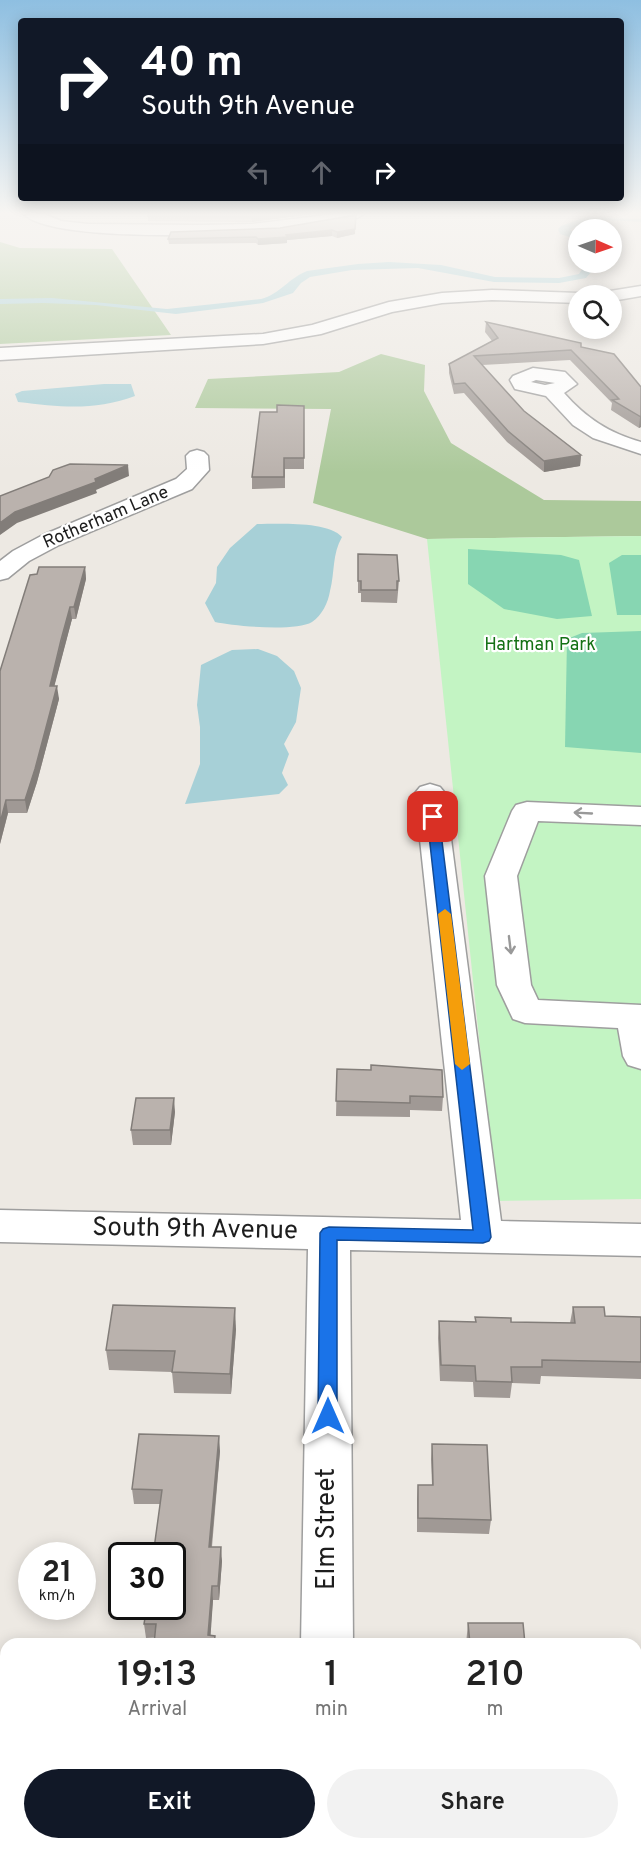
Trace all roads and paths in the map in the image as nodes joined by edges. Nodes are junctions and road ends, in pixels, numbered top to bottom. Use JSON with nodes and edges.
{"nodes":[{"id":1,"x":429,"y":300,"type":"edge"},
{"id":2,"x":0,"y":354,"type":"edge"},
{"id":3,"x":551,"y":390,"type":"dead end"},
{"id":4,"x":641,"y":448,"type":"edge"},
{"id":5,"x":197,"y":456,"type":"dead end"},
{"id":6,"x":0,"y":573,"type":"edge"},
{"id":7,"x":430,"y":794,"type":"dead end"},
{"id":8,"x":641,"y":816,"type":"edge"},
{"id":9,"x":637,"y":1017,"type":"edge"},
{"id":10,"x":641,"y":1056,"type":"edge"},
{"id":11,"x":0,"y":1226,"type":"edge"},
{"id":12,"x":329,"y":1233,"type":"junction"},
{"id":13,"x":483,"y":1237,"type":"junction"},
{"id":14,"x":641,"y":1240,"type":"edge"},
{"id":15,"x":327,"y":1638,"type":"edge"}],
"edges":[{"from":1,"to":2,"type":"street"},
{"from":3,"to":4,"type":"street"},
{"from":5,"to":6,"type":"street","name":"Rotherham Lane"},
{"from":7,"to":13,"type":"street"},
{"from":8,"to":9,"type":"street","one_way":true},
{"from":9,"to":10,"type":"street"},
{"from":11,"to":12,"type":"street","name":"South 9th Avenue"},
{"from":12,"to":13,"type":"street","name":"South 9th Avenue"},
{"from":12,"to":15,"type":"street","name":"Elm Street"},
{"from":13,"to":14,"type":"street","name":"South 9th Avenue"}]}
